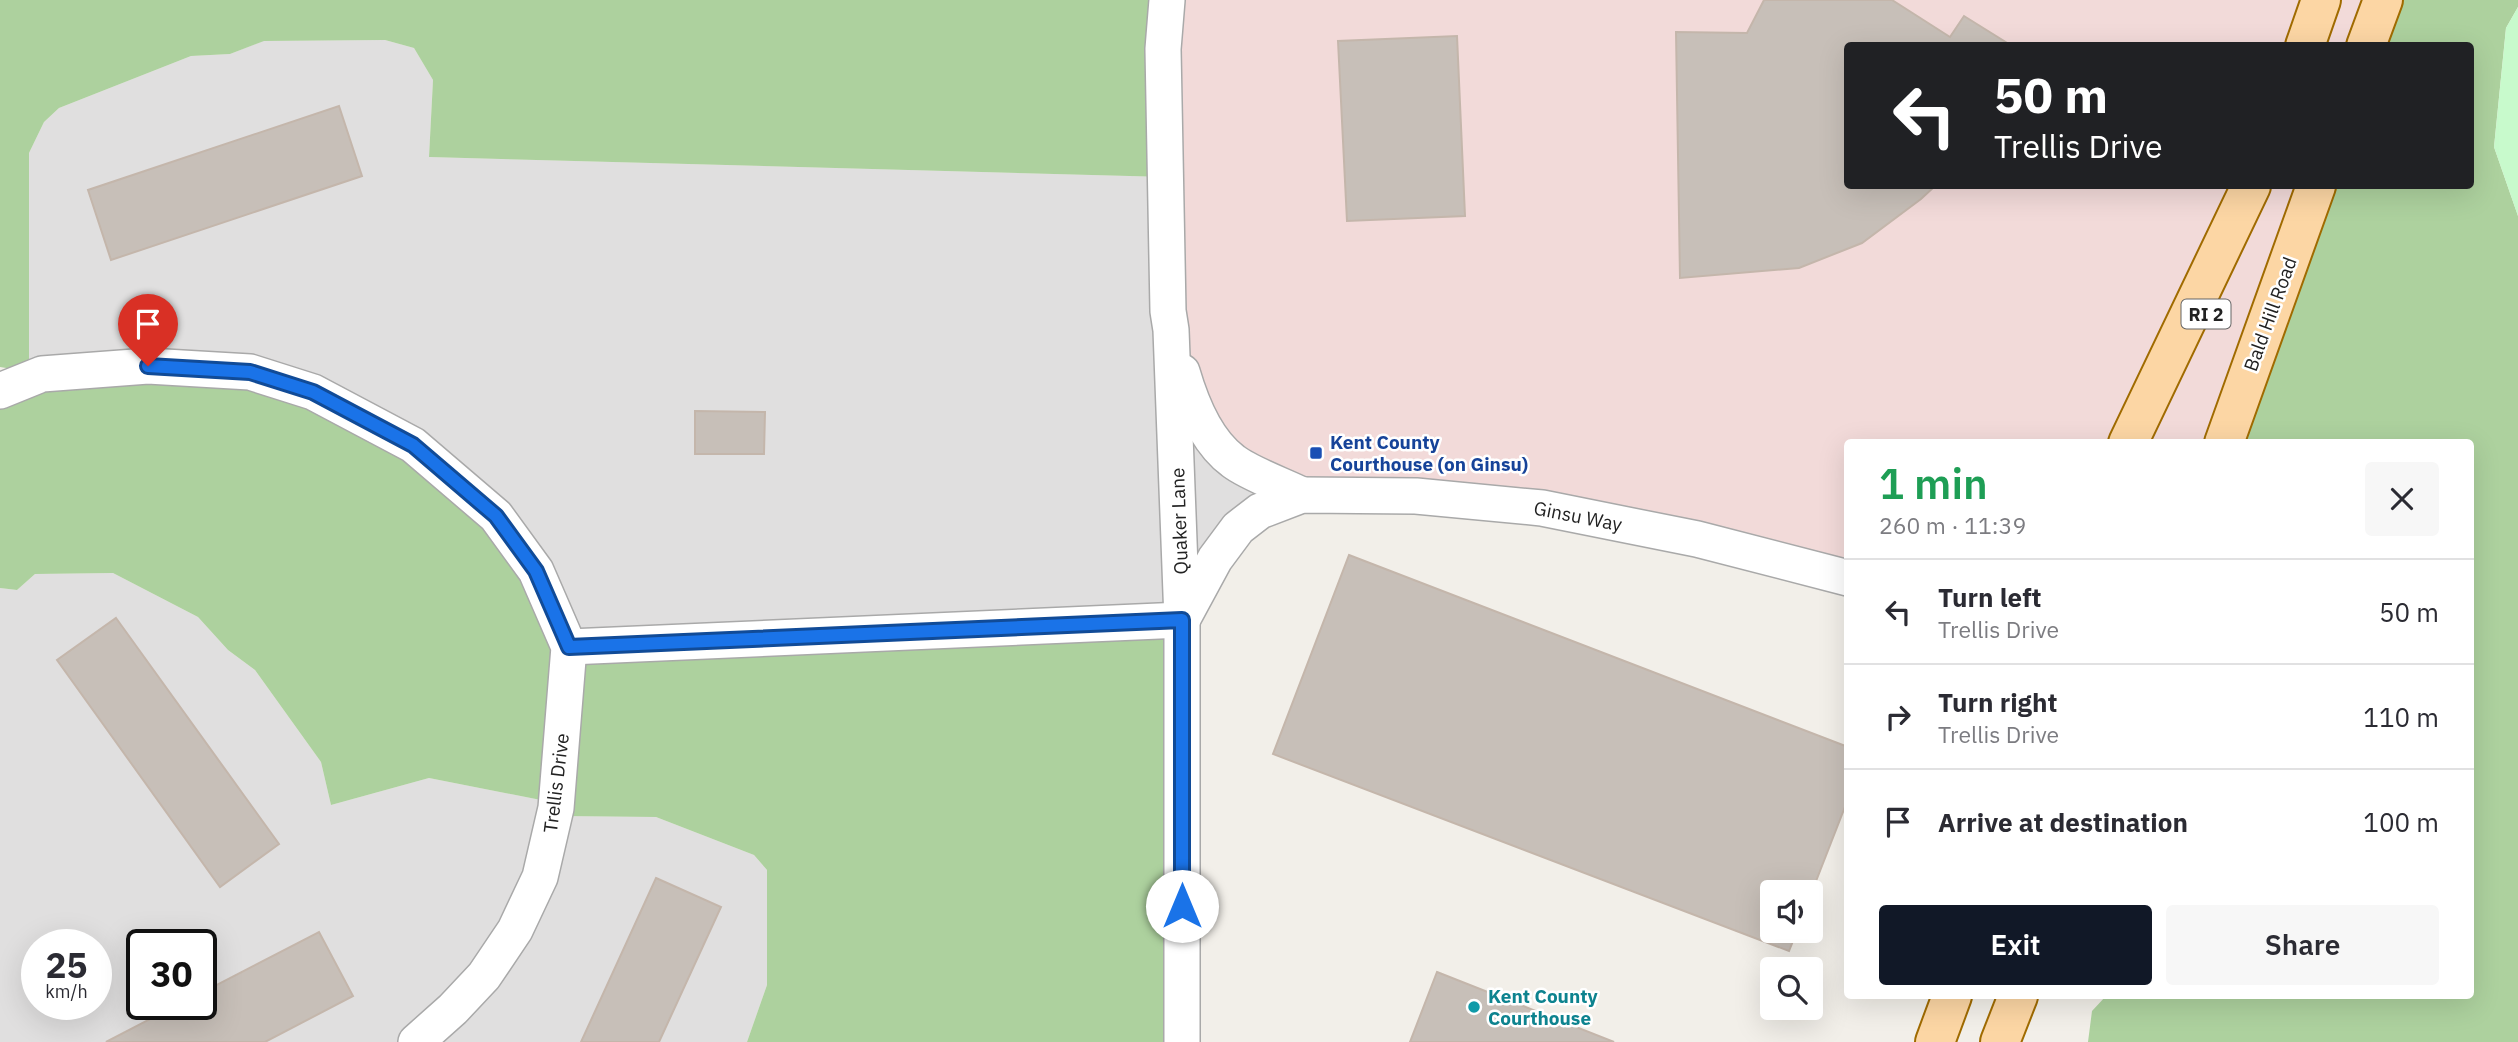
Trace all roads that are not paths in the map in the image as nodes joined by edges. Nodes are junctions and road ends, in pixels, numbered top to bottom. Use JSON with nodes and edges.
{"nodes":[{"id":1,"x":1167,"y":0,"type":"edge"},
{"id":2,"x":2321,"y":0,"type":"edge"},
{"id":3,"x":2383,"y":0,"type":"edge"},
{"id":4,"x":2306,"y":42,"type":"edge"},
{"id":5,"x":2367,"y":42,"type":"edge"},
{"id":6,"x":2251,"y":189,"type":"edge"},
{"id":7,"x":2251,"y":189,"type":"edge"},
{"id":8,"x":2315,"y":189,"type":"edge"},
{"id":9,"x":1171,"y":330,"type":"junction"},
{"id":10,"x":0,"y":391,"type":"edge"},
{"id":11,"x":2130,"y":439,"type":"edge"},
{"id":12,"x":2159,"y":439,"type":"edge"},
{"id":13,"x":2225,"y":439,"type":"edge"},
{"id":14,"x":1302,"y":495,"type":"junction"},
{"id":15,"x":1844,"y":577,"type":"edge"},
{"id":16,"x":1182,"y":620,"type":"junction"},
{"id":17,"x":569,"y":647,"type":"junction"},
{"id":18,"x":1951,"y":999,"type":"edge"},
{"id":19,"x":2017,"y":999,"type":"edge"},
{"id":20,"x":416,"y":1042,"type":"edge"},
{"id":21,"x":1182,"y":1042,"type":"edge"},
{"id":22,"x":1935,"y":1042,"type":"edge"},
{"id":23,"x":2000,"y":1042,"type":"edge"}],
"edges":[{"from":1,"to":9,"type":"street","name":"Quaker Lane"},
{"from":2,"to":4,"type":"main road"},
{"from":3,"to":5,"type":"main road"},
{"from":6,"to":11,"type":"main road"},
{"from":7,"to":12,"type":"main road","number":"RI 2"},
{"from":8,"to":13,"type":"main road","name":"Bald Hill Road"},
{"from":9,"to":14,"type":"street","name":"Ginsu Way"},
{"from":9,"to":16,"type":"street","name":"Quaker Lane"},
{"from":10,"to":17,"type":"street","name":"Trellis Drive"},
{"from":14,"to":15,"type":"street","name":"Ginsu Way"},
{"from":14,"to":16,"type":"street","name":"Ginsu Way"},
{"from":16,"to":17,"type":"street"},
{"from":16,"to":21,"type":"street","name":"Quaker Lane"},
{"from":17,"to":20,"type":"street","name":"Trellis Drive"},
{"from":18,"to":22,"type":"main road"},
{"from":19,"to":23,"type":"main road"}]}
